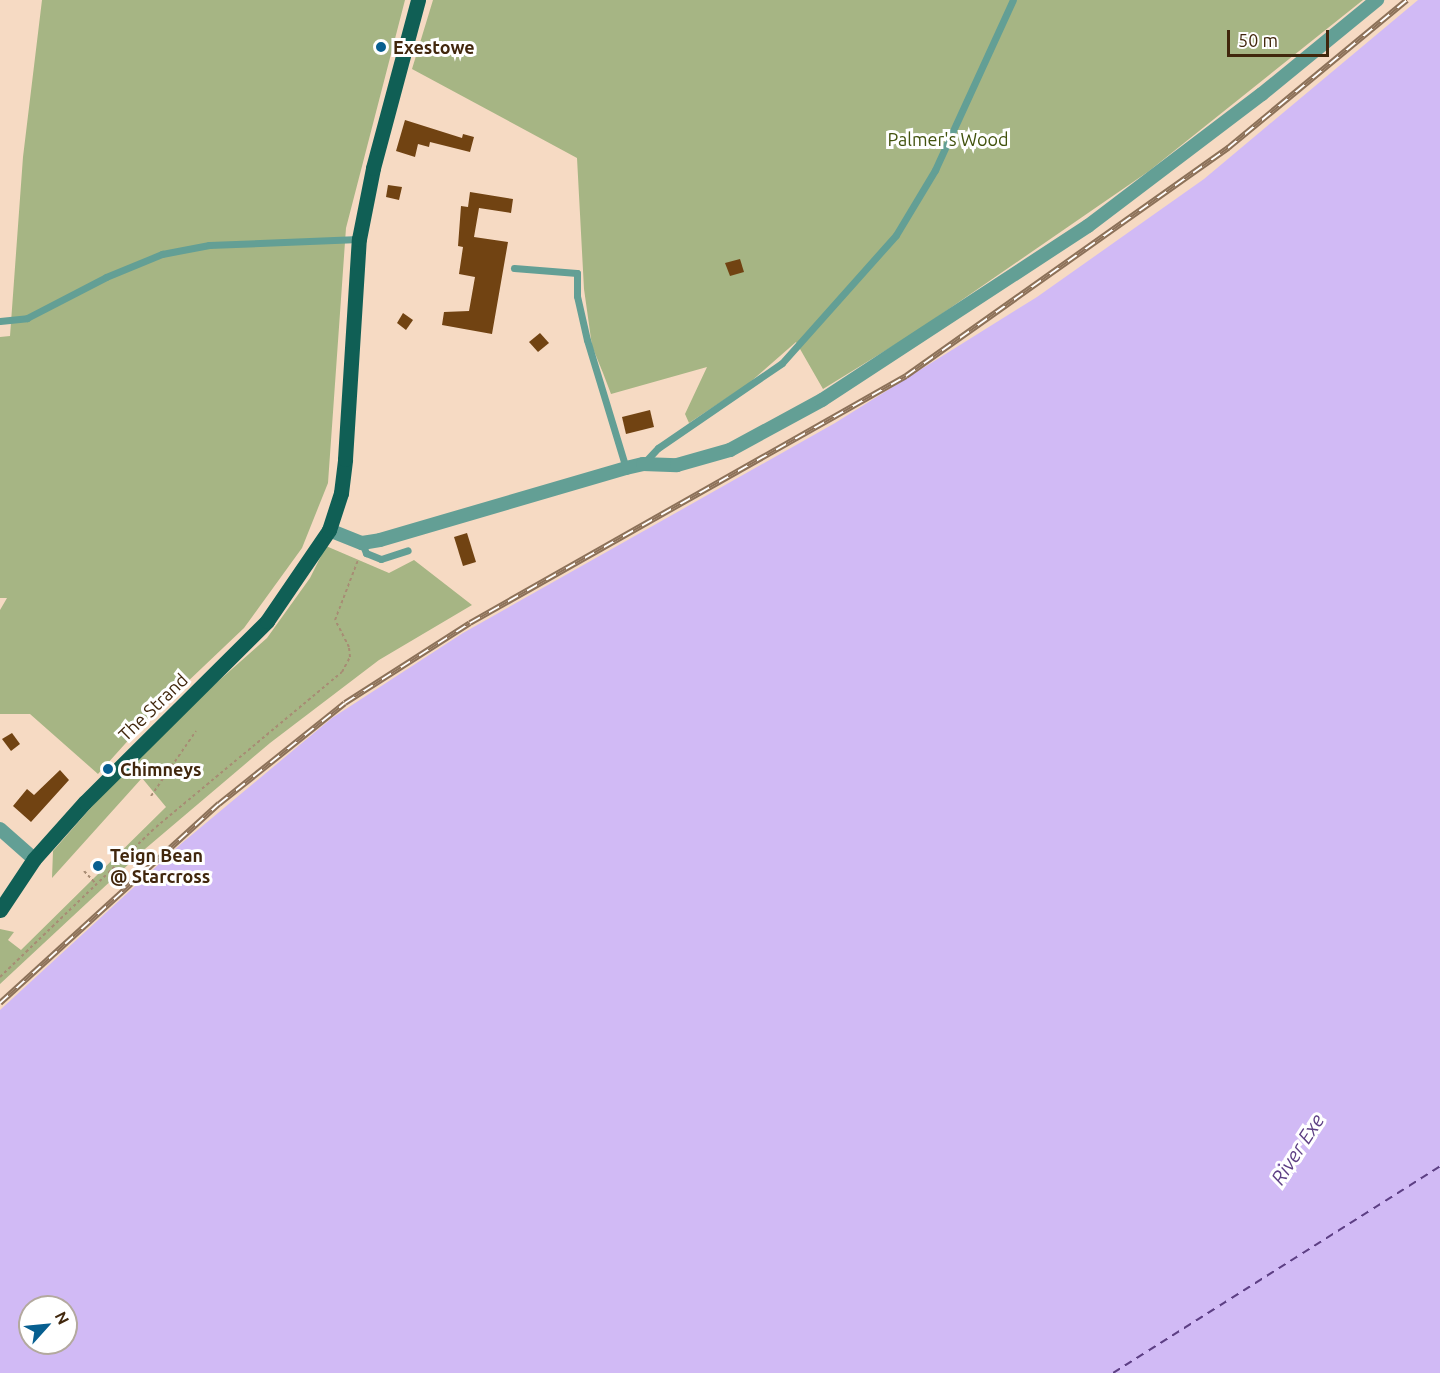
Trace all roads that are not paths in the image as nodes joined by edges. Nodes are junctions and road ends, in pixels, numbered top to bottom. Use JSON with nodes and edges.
{"nodes":[{"id":1,"x":418,"y":0,"type":"edge"},
{"id":2,"x":1013,"y":0,"type":"edge"},
{"id":3,"x":1377,"y":0,"type":"edge"},
{"id":4,"x":359,"y":240,"type":"junction"},
{"id":5,"x":514,"y":268,"type":"dead end"},
{"id":6,"x":0,"y":321,"type":"edge"},
{"id":7,"x":643,"y":464,"type":"junction"},
{"id":8,"x":626,"y":468,"type":"junction"},
{"id":9,"x":329,"y":530,"type":"junction"},
{"id":10,"x":362,"y":543,"type":"junction"},
{"id":11,"x":408,"y":550,"type":"dead end"},
{"id":12,"x":0,"y":830,"type":"edge"},
{"id":13,"x":34,"y":859,"type":"junction"},
{"id":14,"x":0,"y":910,"type":"edge"}],
"edges":[{"from":1,"to":4,"type":"main road","name":"The Strand"},
{"from":2,"to":7,"type":"lane"},
{"from":3,"to":7,"type":"street"},
{"from":4,"to":6,"type":"lane"},
{"from":4,"to":9,"type":"main road","name":"The Strand"},
{"from":5,"to":8,"type":"lane"},
{"from":7,"to":8,"type":"street"},
{"from":8,"to":10,"type":"street"},
{"from":9,"to":10,"type":"street"},
{"from":9,"to":13,"type":"main road","name":"The Strand"},
{"from":10,"to":11,"type":"lane"},
{"from":12,"to":13,"type":"street"},
{"from":13,"to":14,"type":"main road","name":"The Strand"}]}
